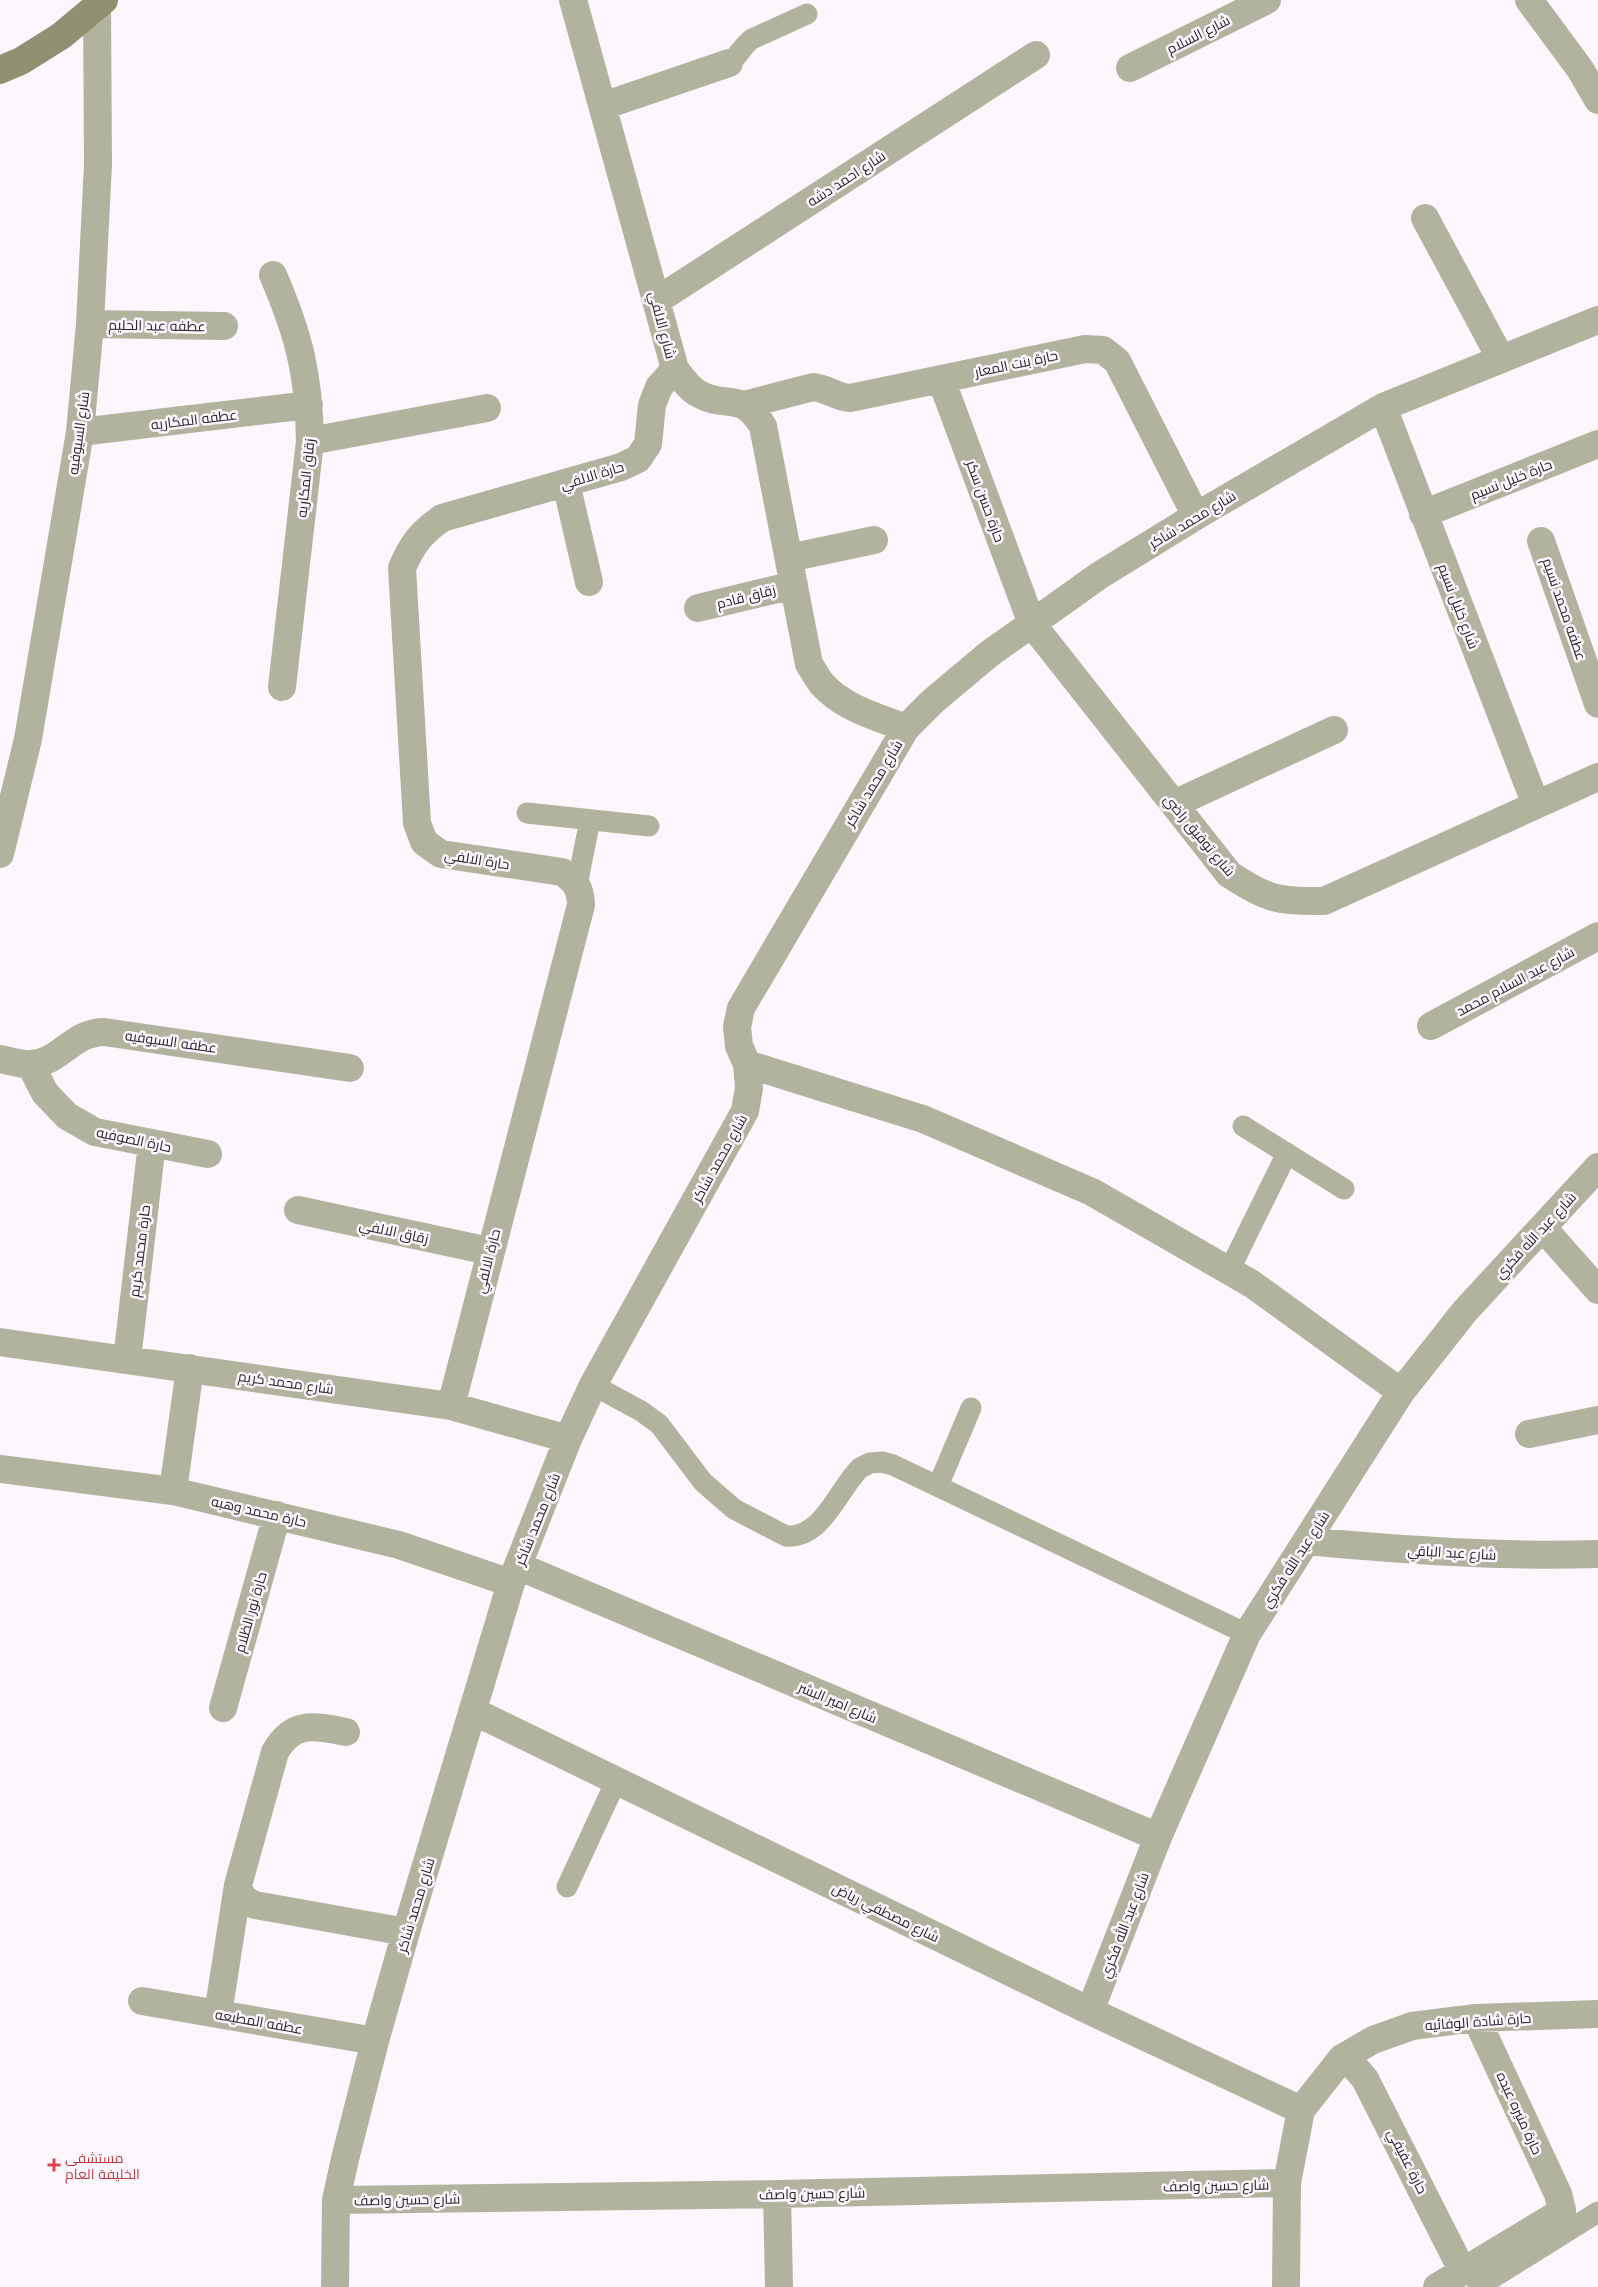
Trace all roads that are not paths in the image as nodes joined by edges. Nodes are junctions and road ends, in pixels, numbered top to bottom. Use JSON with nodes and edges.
{"nodes":[{"id":1,"x":573,"y":0,"type":"edge"},
{"id":2,"x":1267,"y":0,"type":"edge"},
{"id":3,"x":1529,"y":0,"type":"edge"},
{"id":4,"x":99,"y":2,"type":"edge"},
{"id":5,"x":807,"y":14,"type":"dead end"},
{"id":6,"x":1036,"y":55,"type":"dead end"},
{"id":7,"x":1589,"y":62,"type":"edge"},
{"id":8,"x":729,"y":63,"type":"joint"},
{"id":9,"x":1130,"y":68,"type":"dead end"},
{"id":10,"x":0,"y":70,"type":"edge"},
{"id":11,"x":1598,"y":100,"type":"edge"},
{"id":12,"x":603,"y":106,"type":"junction"},
{"id":13,"x":1425,"y":218,"type":"dead end"},
{"id":14,"x":273,"y":274,"type":"dead end"},
{"id":15,"x":656,"y":301,"type":"junction"},
{"id":16,"x":1598,"y":320,"type":"edge"},
{"id":17,"x":90,"y":324,"type":"junction"},
{"id":18,"x":224,"y":326,"type":"dead end"},
{"id":19,"x":1501,"y":359,"type":"junction"},
{"id":20,"x":675,"y":369,"type":"junction"},
{"id":21,"x":941,"y":379,"type":"junction"},
{"id":22,"x":309,"y":405,"type":"junction"},
{"id":23,"x":744,"y":405,"type":"junction"},
{"id":24,"x":1383,"y":407,"type":"junction"},
{"id":25,"x":487,"y":408,"type":"dead end"},
{"id":26,"x":80,"y":432,"type":"junction"},
{"id":27,"x":310,"y":441,"type":"junction"},
{"id":28,"x":1598,"y":444,"type":"edge"},
{"id":29,"x":566,"y":483,"type":"junction"},
{"id":30,"x":1424,"y":514,"type":"junction"},
{"id":31,"x":1196,"y":516,"type":"junction"},
{"id":32,"x":874,"y":540,"type":"dead end"},
{"id":33,"x":1542,"y":541,"type":"dead end"},
{"id":34,"x":788,"y":558,"type":"junction"},
{"id":35,"x":589,"y":582,"type":"dead end"},
{"id":36,"x":794,"y":585,"type":"junction"},
{"id":37,"x":698,"y":608,"type":"dead end"},
{"id":38,"x":1032,"y":624,"type":"junction"},
{"id":39,"x":282,"y":687,"type":"dead end"},
{"id":40,"x":1598,"y":704,"type":"edge"},
{"id":41,"x":906,"y":728,"type":"junction"},
{"id":42,"x":1334,"y":730,"type":"dead end"},
{"id":43,"x":1598,"y":777,"type":"edge"},
{"id":44,"x":1174,"y":804,"type":"junction"},
{"id":45,"x":1536,"y":805,"type":"junction"},
{"id":46,"x":528,"y":813,"type":"dead end"},
{"id":47,"x":590,"y":820,"type":"junction"},
{"id":48,"x":649,"y":826,"type":"dead end"},
{"id":49,"x":0,"y":854,"type":"edge"},
{"id":50,"x":577,"y":885,"type":"junction"},
{"id":51,"x":1598,"y":936,"type":"edge"},
{"id":52,"x":1431,"y":1026,"type":"dead end"},
{"id":53,"x":0,"y":1059,"type":"edge"},
{"id":54,"x":30,"y":1064,"type":"junction"},
{"id":55,"x":747,"y":1064,"type":"junction"},
{"id":56,"x":350,"y":1068,"type":"dead end"},
{"id":57,"x":1243,"y":1126,"type":"dead end"},
{"id":58,"x":152,"y":1143,"type":"junction"},
{"id":59,"x":1287,"y":1153,"type":"junction"},
{"id":60,"x":208,"y":1154,"type":"dead end"},
{"id":61,"x":1598,"y":1167,"type":"edge"},
{"id":62,"x":1344,"y":1189,"type":"dead end"},
{"id":63,"x":298,"y":1210,"type":"dead end"},
{"id":64,"x":1543,"y":1228,"type":"junction"},
{"id":65,"x":490,"y":1251,"type":"junction"},
{"id":66,"x":1229,"y":1270,"type":"junction"},
{"id":67,"x":1598,"y":1290,"type":"edge"},
{"id":68,"x":0,"y":1342,"type":"edge"},
{"id":69,"x":127,"y":1360,"type":"junction"},
{"id":70,"x":190,"y":1368,"type":"junction"},
{"id":71,"x":593,"y":1385,"type":"junction"},
{"id":72,"x":1401,"y":1392,"type":"junction"},
{"id":73,"x":451,"y":1406,"type":"junction"},
{"id":74,"x":970,"y":1408,"type":"dead end"},
{"id":75,"x":1598,"y":1420,"type":"edge"},
{"id":76,"x":1530,"y":1434,"type":"dead end"},
{"id":77,"x":568,"y":1439,"type":"junction"},
{"id":78,"x":0,"y":1469,"type":"edge"},
{"id":79,"x":938,"y":1486,"type":"junction"},
{"id":80,"x":173,"y":1491,"type":"junction"},
{"id":81,"x":276,"y":1515,"type":"junction"},
{"id":82,"x":1307,"y":1541,"type":"junction"},
{"id":83,"x":1598,"y":1554,"type":"edge"},
{"id":84,"x":514,"y":1575,"type":"junction"},
{"id":85,"x":1247,"y":1634,"type":"junction"},
{"id":86,"x":223,"y":1708,"type":"dead end"},
{"id":87,"x":473,"y":1711,"type":"junction"},
{"id":88,"x":346,"y":1732,"type":"dead end"},
{"id":89,"x":616,"y":1781,"type":"junction"},
{"id":90,"x":1158,"y":1837,"type":"junction"},
{"id":91,"x":238,"y":1885,"type":"junction"},
{"id":92,"x":567,"y":1887,"type":"dead end"},
{"id":93,"x":406,"y":1932,"type":"junction"},
{"id":94,"x":142,"y":2001,"type":"dead end"},
{"id":95,"x":1090,"y":2011,"type":"junction"},
{"id":96,"x":218,"y":2014,"type":"junction"},
{"id":97,"x":1598,"y":2014,"type":"edge"},
{"id":98,"x":1476,"y":2018,"type":"junction"},
{"id":99,"x":375,"y":2041,"type":"junction"},
{"id":100,"x":1342,"y":2058,"type":"junction"},
{"id":101,"x":1301,"y":2110,"type":"junction"},
{"id":102,"x":1287,"y":2183,"type":"junction"},
{"id":103,"x":777,"y":2194,"type":"junction"},
{"id":104,"x":336,"y":2200,"type":"junction"},
{"id":105,"x":1598,"y":2212,"type":"edge"},
{"id":106,"x":1568,"y":2218,"type":"junction"},
{"id":107,"x":1471,"y":2279,"type":"edge"},
{"id":108,"x":335,"y":2287,"type":"edge"},
{"id":109,"x":779,"y":2287,"type":"edge"},
{"id":110,"x":1286,"y":2287,"type":"edge"},
{"id":111,"x":1437,"y":2287,"type":"edge"}],
"edges":[{"from":1,"to":12,"type":"street","name":"شارع الالفي"},
{"from":2,"to":9,"type":"street","name":"شارع السلام"},
{"from":3,"to":7,"type":"street"},
{"from":4,"to":10,"type":"main road"},
{"from":4,"to":17,"type":"street","name":"شارع السيوفيه"},
{"from":5,"to":8,"type":"lane"},
{"from":6,"to":15,"type":"street","name":"شارع احمد دشه"},
{"from":7,"to":11,"type":"street"},
{"from":8,"to":12,"type":"street"},
{"from":12,"to":15,"type":"street","name":"شارع الالفي"},
{"from":13,"to":19,"type":"street"},
{"from":14,"to":22,"type":"street","name":"زقاق المكاريه"},
{"from":15,"to":20,"type":"street","name":"شارع الالفي"},
{"from":16,"to":19,"type":"street","name":"شارع محمد شاكر"},
{"from":17,"to":18,"type":"street","name":"عطفه عبد الحليم"},
{"from":17,"to":26,"type":"street","name":"شارع السيوفيه"},
{"from":19,"to":24,"type":"street","name":"شارع محمد شاكر"},
{"from":20,"to":23,"type":"street","name":"شارع الالفي"},
{"from":20,"to":29,"type":"street","name":"حارة الالفي"},
{"from":21,"to":23,"type":"street","name":"حارة بنت المعار"},
{"from":21,"to":31,"type":"street","name":"حارة بنت المعار"},
{"from":21,"to":38,"type":"street","name":"حارة حسن سكر"},
{"from":22,"to":26,"type":"street","name":"عطفه المكاريه"},
{"from":22,"to":27,"type":"street","name":"زقاق المكاريه"},
{"from":23,"to":34,"type":"street"},
{"from":24,"to":30,"type":"street","name":"شارع خليل نسيم"},
{"from":24,"to":31,"type":"street","name":"شارع محمد شاكر"},
{"from":25,"to":27,"type":"street"},
{"from":26,"to":49,"type":"street","name":"شارع السيوفيه"},
{"from":27,"to":39,"type":"street","name":"زقاق المكاريه"},
{"from":28,"to":30,"type":"street","name":"حارة خليل نسيم"},
{"from":29,"to":35,"type":"street"},
{"from":29,"to":50,"type":"street","name":"حارة الالفي"},
{"from":30,"to":45,"type":"street","name":"شارع خليل نسيم"},
{"from":31,"to":38,"type":"street","name":"شارع محمد شاكر"},
{"from":32,"to":34,"type":"street"},
{"from":33,"to":40,"type":"street","name":"عطفه محمد نسيم"},
{"from":34,"to":36,"type":"street"},
{"from":36,"to":37,"type":"street","name":"زقاق قادم"},
{"from":36,"to":41,"type":"street"},
{"from":38,"to":41,"type":"street","name":"شارع محمد شاكر"},
{"from":38,"to":44,"type":"street","name":"شارع توفيق راضي"},
{"from":41,"to":55,"type":"street","name":"شارع محمد شاكر"},
{"from":42,"to":44,"type":"street"},
{"from":43,"to":45,"type":"street","name":"شارع توفيق راضي"},
{"from":44,"to":45,"type":"street","name":"شارع توفيق راضي"},
{"from":46,"to":47,"type":"lane"},
{"from":47,"to":48,"type":"lane"},
{"from":47,"to":50,"type":"lane"},
{"from":50,"to":65,"type":"street","name":"حارة الالفي"},
{"from":51,"to":52,"type":"street","name":"شارع عبد السلام محمد"},
{"from":53,"to":54,"type":"street","name":"عطفه السيوفيه"},
{"from":54,"to":56,"type":"street","name":"عطفه السيوفيه"},
{"from":54,"to":58,"type":"street","name":"حارة الصوفيه"},
{"from":55,"to":66,"type":"street"},
{"from":55,"to":71,"type":"street","name":"شارع محمد شاكر"},
{"from":57,"to":59,"type":"lane"},
{"from":58,"to":60,"type":"street","name":"حارة الصوفيه"},
{"from":58,"to":69,"type":"street","name":"حارة محمد كريم"},
{"from":59,"to":62,"type":"lane"},
{"from":59,"to":66,"type":"lane"},
{"from":61,"to":64,"type":"street","name":"شارع عبد الله فكري"},
{"from":63,"to":65,"type":"street","name":"زقاق الالفي"},
{"from":64,"to":67,"type":"street"},
{"from":64,"to":72,"type":"street","name":"شارع عبد الله فكري"},
{"from":65,"to":73,"type":"street","name":"حارة الالفي"},
{"from":66,"to":72,"type":"street"},
{"from":68,"to":69,"type":"street","name":"شارع محمد كريم"},
{"from":69,"to":70,"type":"street","name":"شارع محمد كريم"},
{"from":70,"to":73,"type":"street","name":"شارع محمد كريم"},
{"from":70,"to":80,"type":"street"},
{"from":71,"to":77,"type":"street","name":"شارع محمد شاكر"},
{"from":71,"to":79,"type":"lane"},
{"from":72,"to":82,"type":"street","name":"شارع عبد الله فكري"},
{"from":73,"to":77,"type":"street","name":"شارع محمد كريم"},
{"from":74,"to":79,"type":"lane"},
{"from":75,"to":76,"type":"street"},
{"from":77,"to":84,"type":"street","name":"شارع محمد شاكر"},
{"from":78,"to":80,"type":"street","name":"حارة محمد وهبه"},
{"from":79,"to":85,"type":"lane"},
{"from":80,"to":81,"type":"street","name":"حارة محمد وهبه"},
{"from":81,"to":84,"type":"street","name":"حارة محمد وهبه"},
{"from":81,"to":86,"type":"street","name":"حارة نور الظلام"},
{"from":82,"to":83,"type":"street","name":"شارع عبد الباقي"},
{"from":82,"to":85,"type":"street","name":"شارع عبد الله فكري"},
{"from":84,"to":87,"type":"street","name":"شارع محمد شاكر"},
{"from":84,"to":90,"type":"street","name":"شارع امير البشر"},
{"from":85,"to":90,"type":"street","name":"شارع عبد الله فكري"},
{"from":87,"to":89,"type":"street","name":"شارع مصطفي رياض"},
{"from":87,"to":93,"type":"street","name":"شارع محمد شاكر"},
{"from":88,"to":91,"type":"street"},
{"from":89,"to":92,"type":"lane"},
{"from":89,"to":95,"type":"street","name":"شارع مصطفي رياض"},
{"from":90,"to":95,"type":"street","name":"شارع عبد الله فكري"},
{"from":91,"to":93,"type":"street"},
{"from":91,"to":96,"type":"street"},
{"from":93,"to":99,"type":"street","name":"شارع محمد شاكر"},
{"from":94,"to":96,"type":"street","name":"عطفه المطيعه"},
{"from":95,"to":101,"type":"street","name":"شارع مصطفي رياض"},
{"from":96,"to":99,"type":"street","name":"عطفه المطيعه"},
{"from":97,"to":98,"type":"street","name":"حارة شادة الوفائيه"},
{"from":98,"to":100,"type":"street","name":"حارة شادة الوفائيه"},
{"from":98,"to":106,"type":"street","name":"حارة منيره عبده"},
{"from":99,"to":104,"type":"street","name":"شارع محمد شاكر"},
{"from":100,"to":101,"type":"street","name":"حارة شادة الوفائيه"},
{"from":100,"to":107,"type":"street","name":"حارة عفيفي"},
{"from":101,"to":102,"type":"street"},
{"from":102,"to":103,"type":"street","name":"شارع حسين واصف"},
{"from":102,"to":110,"type":"street"},
{"from":103,"to":104,"type":"street","name":"شارع حسين واصف"},
{"from":103,"to":109,"type":"street"},
{"from":104,"to":108,"type":"street","name":"شارع محمد شاكر"},
{"from":105,"to":106,"type":"lane"},
{"from":106,"to":107,"type":"street"},
{"from":107,"to":111,"type":"street"}]}
